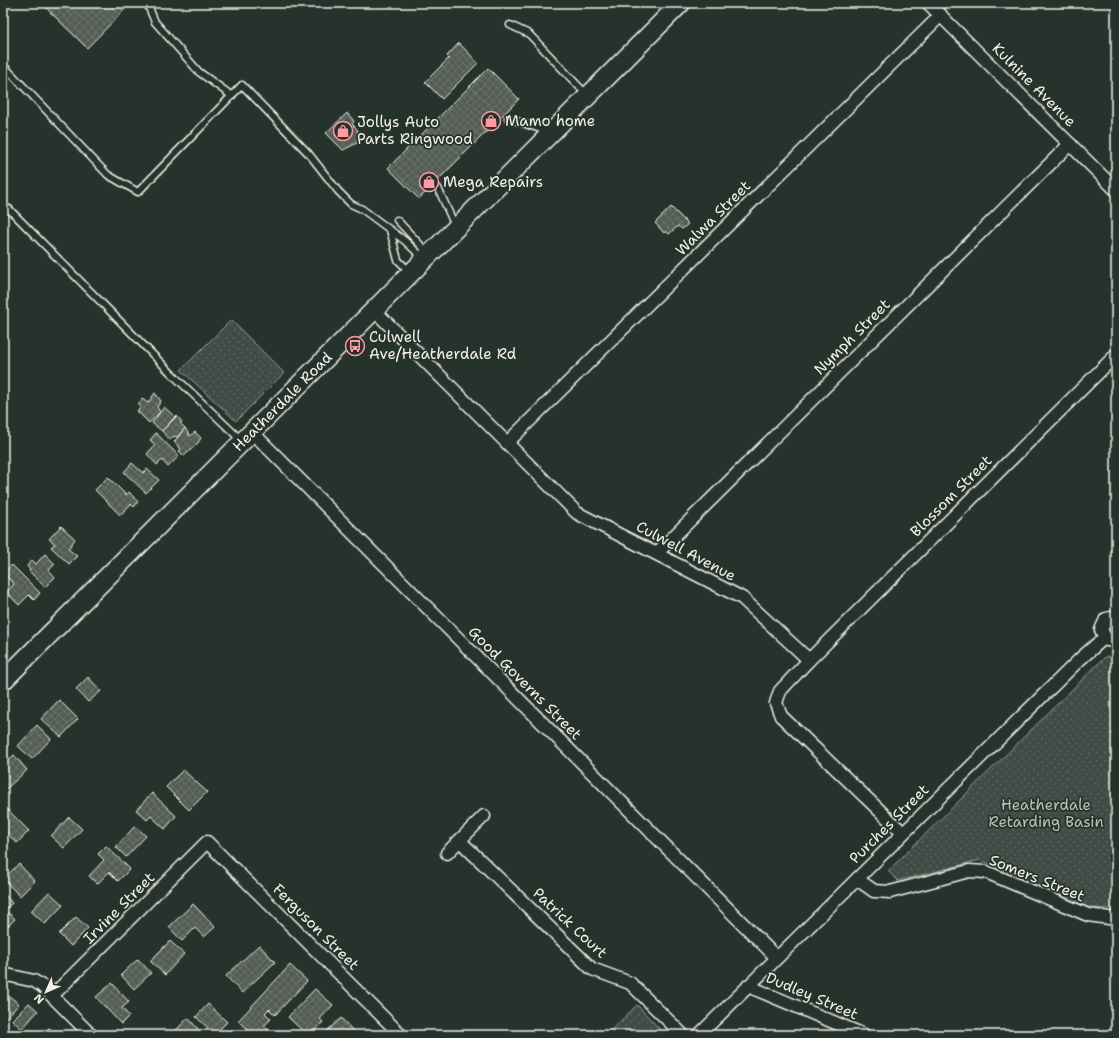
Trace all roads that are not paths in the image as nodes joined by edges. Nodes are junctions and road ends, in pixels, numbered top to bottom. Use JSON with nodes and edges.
{"nodes":[{"id":1,"x":147,"y":3,"type":"edge"},
{"id":2,"x":681,"y":3,"type":"edge"},
{"id":3,"x":928,"y":3,"type":"edge"},
{"id":4,"x":941,"y":15,"type":"junction"},
{"id":5,"x":510,"y":25,"type":"dead end"},
{"id":6,"x":3,"y":65,"type":"edge"},
{"id":7,"x":232,"y":96,"type":"junction"},
{"id":8,"x":588,"y":96,"type":"junction"},
{"id":9,"x":508,"y":118,"type":"dead end"},
{"id":10,"x":551,"y":132,"type":"junction"},
{"id":11,"x":1070,"y":144,"type":"junction"},
{"id":12,"x":438,"y":188,"type":"dead end"},
{"id":13,"x":1116,"y":190,"type":"edge"},
{"id":14,"x":3,"y":213,"type":"edge"},
{"id":15,"x":397,"y":220,"type":"dead end"},
{"id":16,"x":455,"y":228,"type":"junction"},
{"id":17,"x":390,"y":230,"type":"junction"},
{"id":18,"x":426,"y":257,"type":"junction"},
{"id":19,"x":410,"y":273,"type":"junction"},
{"id":20,"x":374,"y":310,"type":"junction"},
{"id":21,"x":1116,"y":355,"type":"edge"},
{"id":22,"x":247,"y":437,"type":"junction"},
{"id":23,"x":507,"y":443,"type":"junction"},
{"id":24,"x":657,"y":553,"type":"junction"},
{"id":25,"x":1116,"y":617,"type":"edge"},
{"id":26,"x":1104,"y":638,"type":"junction"},
{"id":27,"x":1116,"y":642,"type":"edge"},
{"id":28,"x":809,"y":660,"type":"junction"},
{"id":29,"x":3,"y":681,"type":"edge"},
{"id":30,"x":484,"y":816,"type":"dead end"},
{"id":31,"x":903,"y":833,"type":"junction"},
{"id":32,"x":460,"y":841,"type":"junction"},
{"id":33,"x":207,"y":842,"type":"joint"},
{"id":34,"x":447,"y":853,"type":"dead end"},
{"id":35,"x":857,"y":879,"type":"junction"},
{"id":36,"x":1116,"y":919,"type":"edge"},
{"id":37,"x":776,"y":957,"type":"junction"},
{"id":38,"x":3,"y":974,"type":"edge"},
{"id":39,"x":748,"y":986,"type":"junction"},
{"id":40,"x":52,"y":996,"type":"junction"},
{"id":41,"x":91,"y":1035,"type":"edge"},
{"id":42,"x":401,"y":1035,"type":"edge"},
{"id":43,"x":683,"y":1035,"type":"edge"},
{"id":44,"x":699,"y":1035,"type":"edge"},
{"id":45,"x":864,"y":1035,"type":"edge"}],
"edges":[{"from":1,"to":7,"type":"lane"},
{"from":2,"to":8,"type":"main road","name":"Heatherdale Road"},
{"from":3,"to":4,"type":"street","name":"Kulnine Avenue"},
{"from":4,"to":11,"type":"street","name":"Kulnine Avenue"},
{"from":4,"to":23,"type":"street","name":"Walwa Street"},
{"from":5,"to":8,"type":"lane"},
{"from":6,"to":7,"type":"lane"},
{"from":7,"to":17,"type":"lane"},
{"from":8,"to":10,"type":"main road","name":"Heatherdale Road"},
{"from":9,"to":10,"type":"lane"},
{"from":10,"to":16,"type":"main road","name":"Heatherdale Road"},
{"from":11,"to":13,"type":"street","name":"Kulnine Avenue"},
{"from":11,"to":24,"type":"street","name":"Nymph Street"},
{"from":12,"to":16,"type":"lane"},
{"from":14,"to":22,"type":"lane"},
{"from":15,"to":18,"type":"lane"},
{"from":16,"to":18,"type":"main road","name":"Heatherdale Road"},
{"from":17,"to":18,"type":"lane"},
{"from":17,"to":19,"type":"lane"},
{"from":18,"to":19,"type":"main road","name":"Heatherdale Road"},
{"from":19,"to":20,"type":"main road","name":"Heatherdale Road"},
{"from":20,"to":22,"type":"main road","name":"Heatherdale Road"},
{"from":20,"to":23,"type":"street","name":"Culwell Avenue"},
{"from":21,"to":28,"type":"street","name":"Blossom Street"},
{"from":22,"to":29,"type":"main road","name":"Heatherdale Road"},
{"from":22,"to":37,"type":"street","name":"Good Governs Street"},
{"from":23,"to":24,"type":"street","name":"Culwell Avenue"},
{"from":24,"to":28,"type":"street","name":"Culwell Avenue"},
{"from":25,"to":26,"type":"street"},
{"from":26,"to":27,"type":"street"},
{"from":26,"to":31,"type":"street","name":"Purches Street"},
{"from":28,"to":31,"type":"street"},
{"from":30,"to":32,"type":"street"},
{"from":31,"to":35,"type":"street","name":"Purches Street"},
{"from":32,"to":34,"type":"street"},
{"from":32,"to":43,"type":"street","name":"Patrick Court"},
{"from":33,"to":40,"type":"street","name":"Irvine Street"},
{"from":33,"to":42,"type":"street","name":"Ferguson Street"},
{"from":35,"to":36,"type":"street","name":"Somers Street"},
{"from":35,"to":37,"type":"street","name":"Purches Street"},
{"from":37,"to":39,"type":"street","name":"Purches Street"},
{"from":38,"to":40,"type":"street"},
{"from":39,"to":44,"type":"street","name":"Purches Street"},
{"from":39,"to":45,"type":"street","name":"Dudley Street"},
{"from":40,"to":41,"type":"street"}]}
